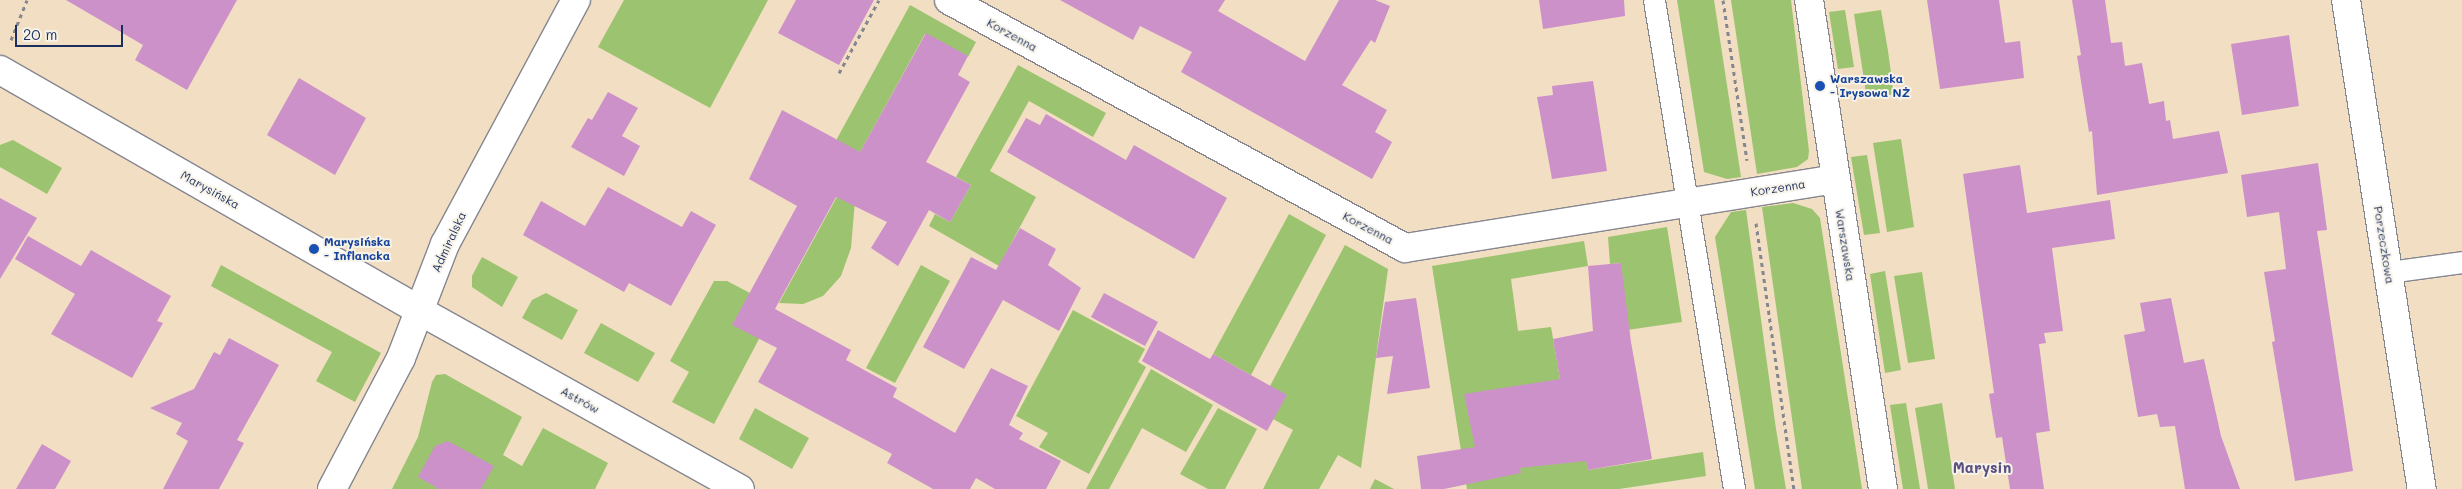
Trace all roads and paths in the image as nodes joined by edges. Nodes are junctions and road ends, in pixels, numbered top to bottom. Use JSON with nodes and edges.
{"nodes":[{"id":1,"x":27,"y":0,"type":"edge"},
{"id":2,"x":576,"y":0,"type":"edge"},
{"id":3,"x":879,"y":0,"type":"edge"},
{"id":4,"x":949,"y":0,"type":"edge"},
{"id":5,"x":1654,"y":0,"type":"edge"},
{"id":6,"x":1723,"y":0,"type":"edge"},
{"id":7,"x":1808,"y":0,"type":"edge"},
{"id":8,"x":2346,"y":0,"type":"edge"},
{"id":9,"x":15,"y":34,"type":"dead end"},
{"id":10,"x":0,"y":70,"type":"edge"},
{"id":11,"x":839,"y":73,"type":"dead end"},
{"id":12,"x":1834,"y":179,"type":"junction"},
{"id":13,"x":1751,"y":192,"type":"junction"},
{"id":14,"x":1685,"y":205,"type":"junction"},
{"id":15,"x":2462,"y":262,"type":"edge"},
{"id":16,"x":2389,"y":272,"type":"junction"},
{"id":17,"x":420,"y":311,"type":"junction"},
{"id":18,"x":332,"y":489,"type":"edge"},
{"id":19,"x":740,"y":489,"type":"edge"},
{"id":20,"x":1734,"y":489,"type":"edge"},
{"id":21,"x":1794,"y":489,"type":"edge"},
{"id":22,"x":1883,"y":489,"type":"edge"},
{"id":23,"x":2422,"y":489,"type":"edge"}],
"edges":[{"from":1,"to":9,"type":"path"},
{"from":2,"to":17,"type":"street","name":"Admiralska"},
{"from":3,"to":11,"type":"path"},
{"from":4,"to":14,"type":"street","name":"Korzenna"},
{"from":5,"to":14,"type":"lane"},
{"from":6,"to":13,"type":"path"},
{"from":7,"to":12,"type":"street","name":"Warszawska"},
{"from":8,"to":16,"type":"street","name":"Porzeczkowa"},
{"from":10,"to":17,"type":"street","name":"Marysińska"},
{"from":12,"to":13,"type":"street","name":"Korzenna"},
{"from":12,"to":22,"type":"street","name":"Warszawska"},
{"from":13,"to":14,"type":"street","name":"Korzenna"},
{"from":13,"to":21,"type":"path"},
{"from":14,"to":20,"type":"lane"},
{"from":15,"to":16,"type":"lane"},
{"from":16,"to":23,"type":"street","name":"Porzeczkowa"},
{"from":17,"to":18,"type":"street","name":"Admiralska"},
{"from":17,"to":19,"type":"street","name":"Astrów"}]}
